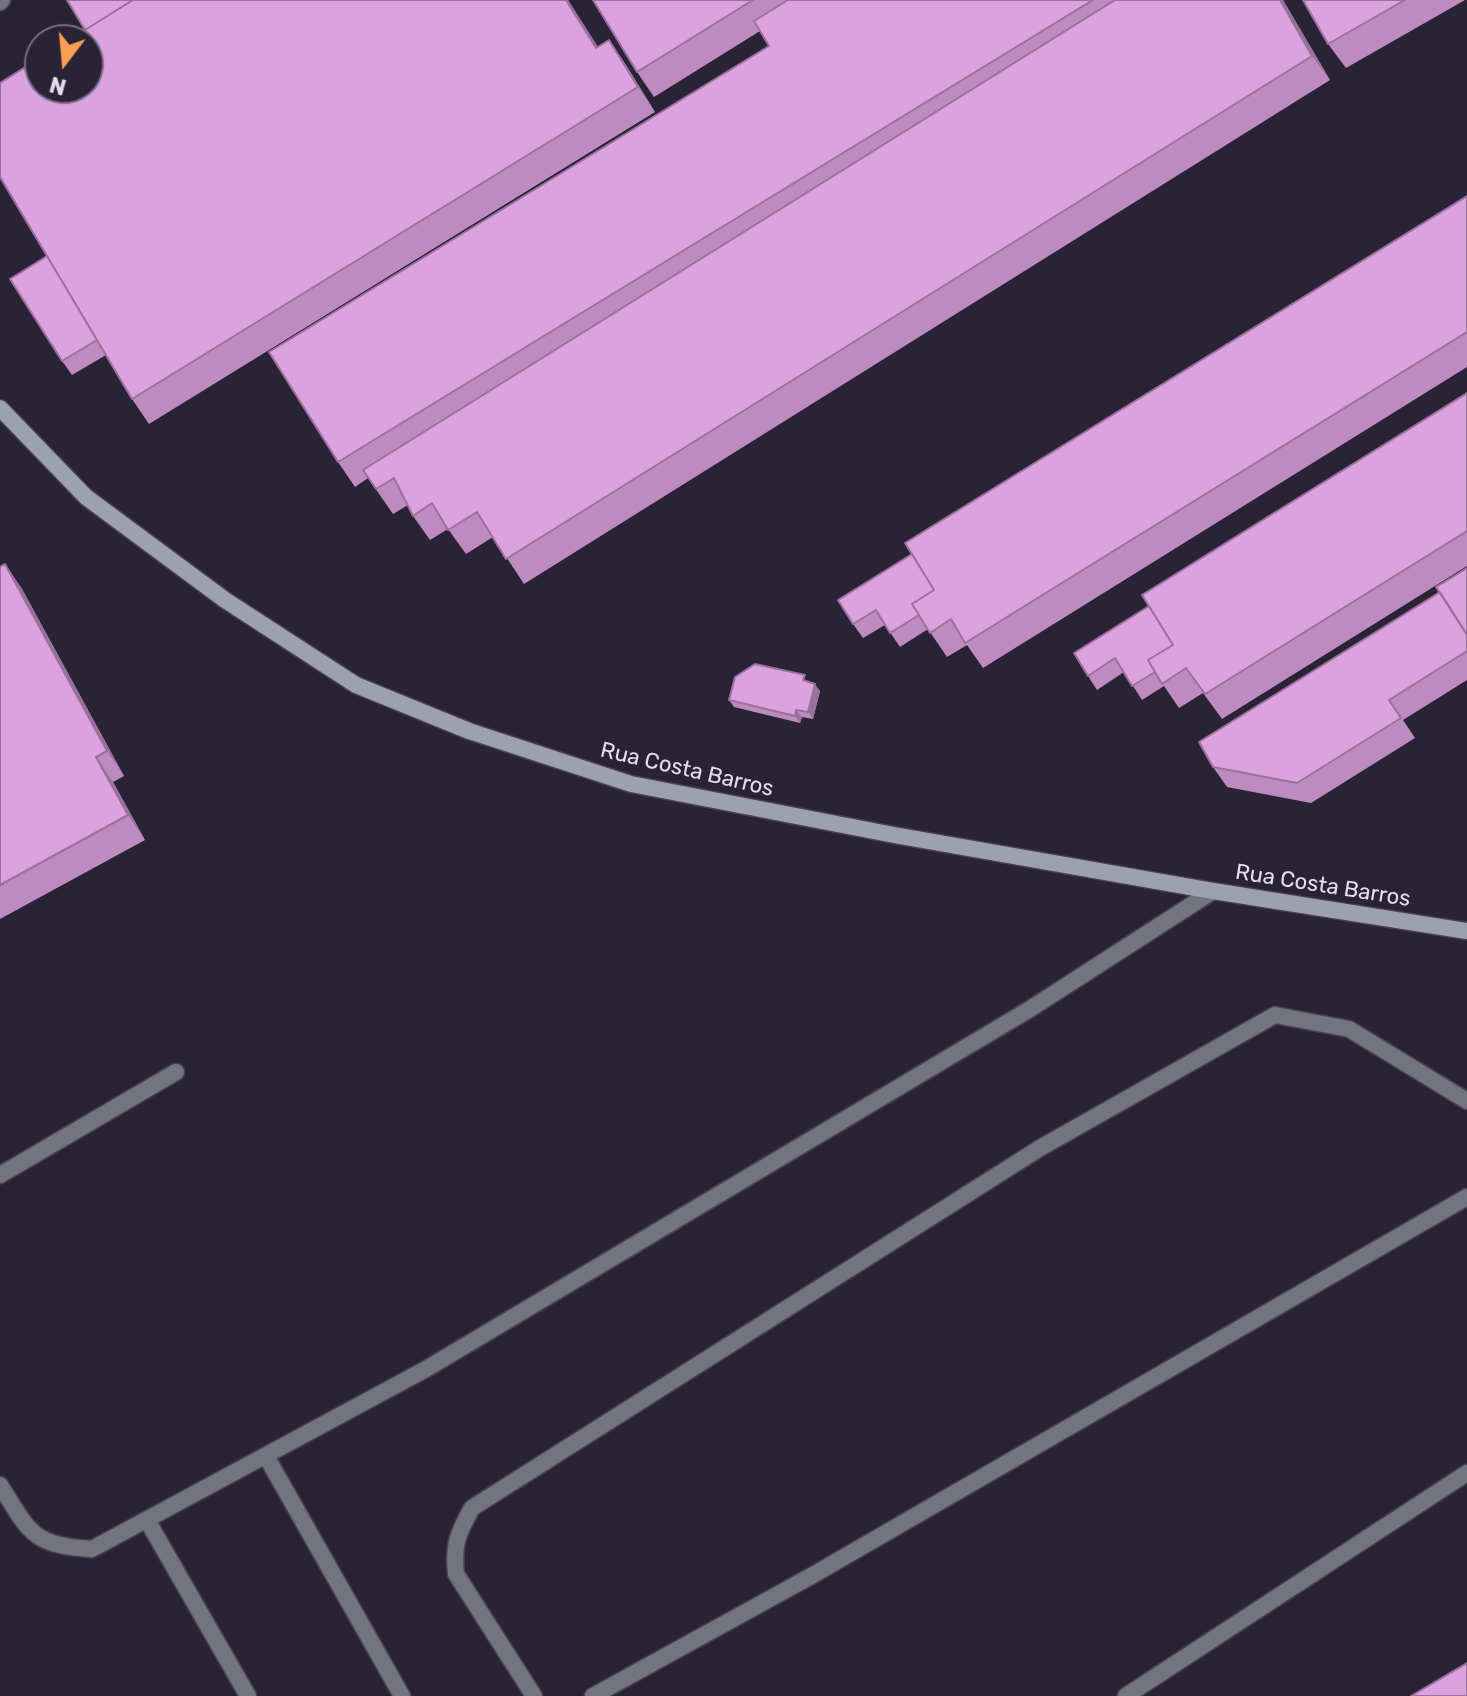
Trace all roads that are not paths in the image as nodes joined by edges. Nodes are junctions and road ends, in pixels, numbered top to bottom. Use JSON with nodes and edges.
{"nodes":[{"id":1,"x":0,"y":408,"type":"edge"},
{"id":2,"x":1213,"y":891,"type":"junction"},
{"id":3,"x":1467,"y":931,"type":"edge"},
{"id":4,"x":176,"y":1072,"type":"dead end"},
{"id":5,"x":1467,"y":1101,"type":"edge"},
{"id":6,"x":0,"y":1175,"type":"edge"},
{"id":7,"x":1467,"y":1197,"type":"edge"},
{"id":8,"x":266,"y":1456,"type":"junction"},
{"id":9,"x":1467,"y":1473,"type":"edge"},
{"id":10,"x":0,"y":1485,"type":"edge"},
{"id":11,"x":147,"y":1520,"type":"junction"},
{"id":12,"x":248,"y":1696,"type":"edge"},
{"id":13,"x":402,"y":1696,"type":"edge"},
{"id":14,"x":534,"y":1696,"type":"edge"},
{"id":15,"x":593,"y":1696,"type":"edge"},
{"id":16,"x":1126,"y":1696,"type":"edge"}],
"edges":[{"from":1,"to":2,"type":"main road","name":"Rua Costa Barros"},
{"from":2,"to":3,"type":"main road","name":"Rua Costa Barros"},
{"from":2,"to":8,"type":"street"},
{"from":4,"to":6,"type":"street"},
{"from":5,"to":14,"type":"street"},
{"from":7,"to":15,"type":"street"},
{"from":8,"to":11,"type":"street"},
{"from":8,"to":13,"type":"street"},
{"from":9,"to":16,"type":"street"},
{"from":10,"to":11,"type":"street"},
{"from":11,"to":12,"type":"street"}]}
